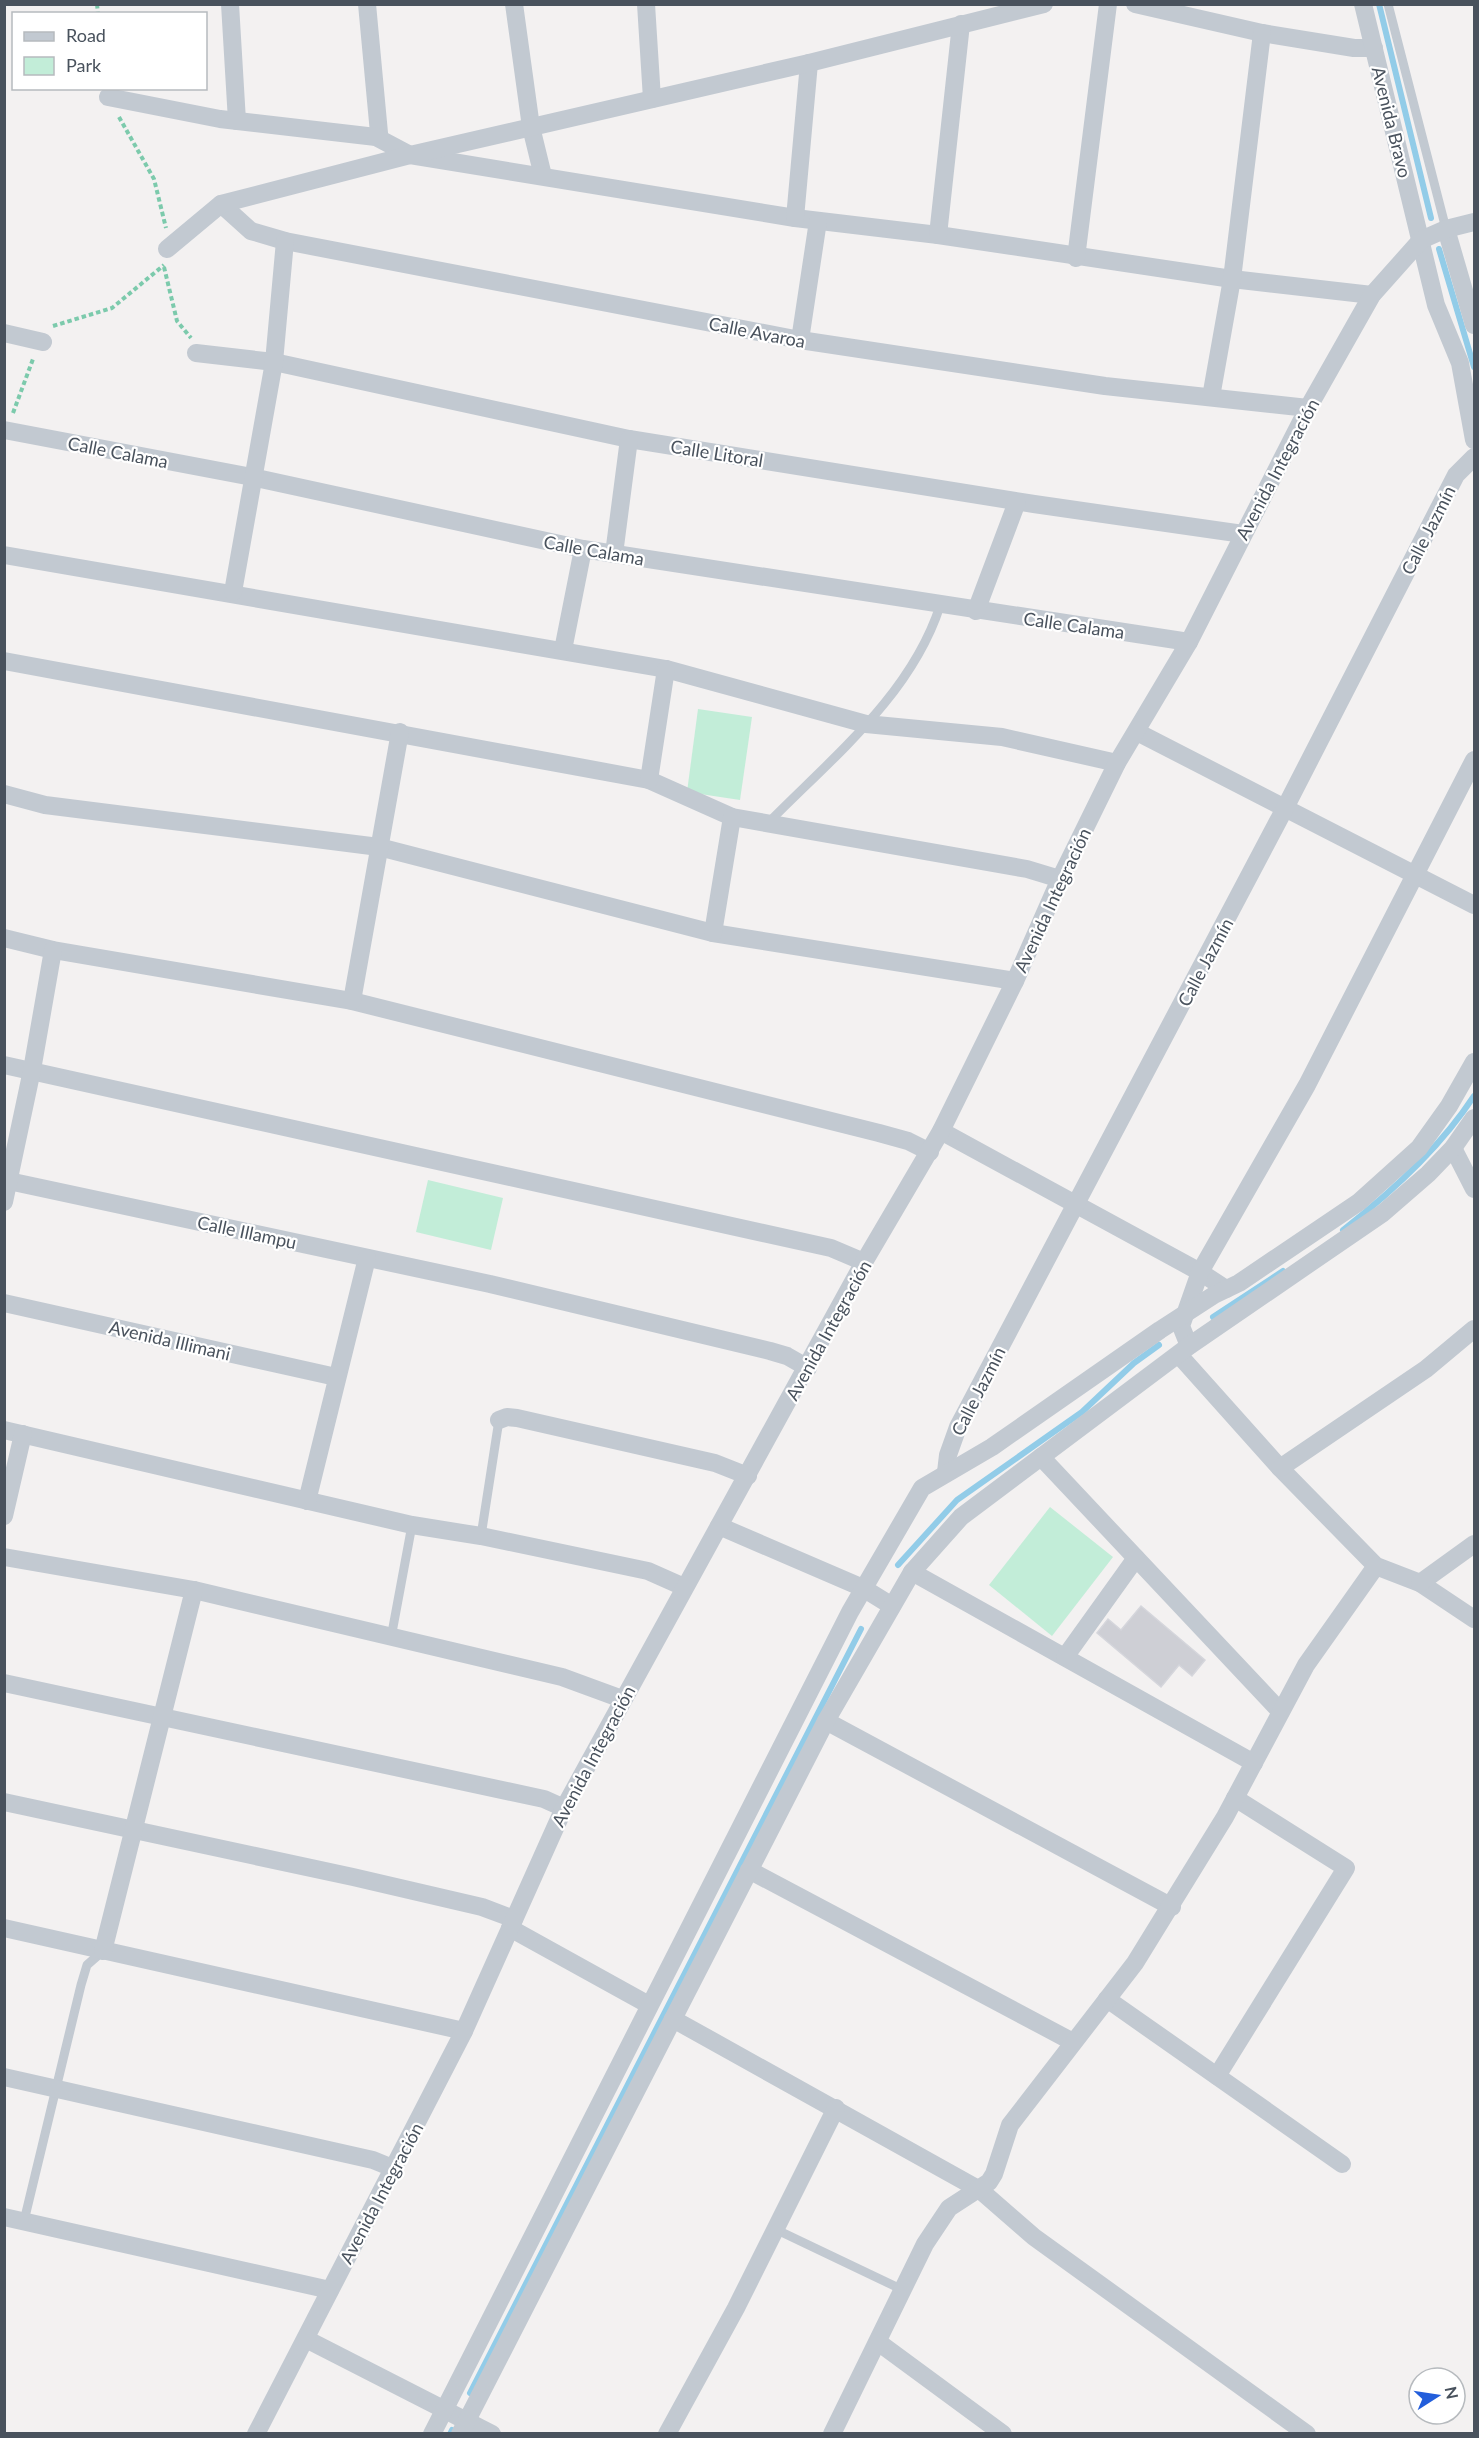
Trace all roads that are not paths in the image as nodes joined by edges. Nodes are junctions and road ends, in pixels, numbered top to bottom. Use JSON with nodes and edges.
{"nodes":[{"id":1,"x":230,"y":4,"type":"edge"},
{"id":2,"x":367,"y":4,"type":"edge"},
{"id":3,"x":514,"y":4,"type":"edge"},
{"id":4,"x":646,"y":4,"type":"edge"},
{"id":5,"x":1044,"y":4,"type":"edge"},
{"id":6,"x":1108,"y":4,"type":"edge"},
{"id":7,"x":1135,"y":4,"type":"edge"},
{"id":8,"x":1363,"y":4,"type":"edge"},
{"id":9,"x":1388,"y":4,"type":"edge"},
{"id":10,"x":988,"y":11,"type":"edge"},
{"id":11,"x":961,"y":24,"type":"junction"},
{"id":12,"x":1262,"y":33,"type":"junction"},
{"id":13,"x":1374,"y":48,"type":"junction"},
{"id":14,"x":809,"y":63,"type":"junction"},
{"id":15,"x":108,"y":97,"type":"road end"},
{"id":16,"x":652,"y":99,"type":"junction"},
{"id":17,"x":237,"y":121,"type":"junction"},
{"id":18,"x":531,"y":127,"type":"junction"},
{"id":19,"x":376,"y":137,"type":"junction"},
{"id":20,"x":410,"y":155,"type":"junction"},
{"id":21,"x":543,"y":176,"type":"junction"},
{"id":22,"x":221,"y":204,"type":"junction"},
{"id":23,"x":795,"y":218,"type":"junction"},
{"id":24,"x":819,"y":221,"type":"junction"},
{"id":25,"x":1474,"y":222,"type":"edge"},
{"id":26,"x":1446,"y":229,"type":"junction"},
{"id":27,"x":938,"y":235,"type":"junction"},
{"id":28,"x":1421,"y":240,"type":"junction"},
{"id":29,"x":285,"y":241,"type":"junction"},
{"id":30,"x":167,"y":249,"type":"road end"},
{"id":31,"x":1076,"y":258,"type":"junction"},
{"id":32,"x":1233,"y":279,"type":"junction"},
{"id":33,"x":1372,"y":296,"type":"junction"},
{"id":34,"x":1474,"y":326,"type":"edge"},
{"id":35,"x":4,"y":333,"type":"edge"},
{"id":36,"x":800,"y":340,"type":"junction"},
{"id":37,"x":43,"y":342,"type":"road end"},
{"id":38,"x":196,"y":352,"type":"road end"},
{"id":39,"x":274,"y":362,"type":"junction"},
{"id":40,"x":1210,"y":397,"type":"junction"},
{"id":41,"x":1308,"y":408,"type":"junction"},
{"id":42,"x":5,"y":430,"type":"edge"},
{"id":43,"x":629,"y":440,"type":"junction"},
{"id":44,"x":1474,"y":440,"type":"edge"},
{"id":45,"x":1474,"y":457,"type":"edge"},
{"id":46,"x":252,"y":477,"type":"junction"},
{"id":47,"x":1017,"y":502,"type":"junction"},
{"id":48,"x":1243,"y":534,"type":"junction"},
{"id":49,"x":583,"y":549,"type":"junction"},
{"id":50,"x":614,"y":554,"type":"junction"},
{"id":51,"x":4,"y":555,"type":"edge"},
{"id":52,"x":233,"y":592,"type":"junction"},
{"id":53,"x":940,"y":606,"type":"junction"},
{"id":54,"x":976,"y":611,"type":"junction"},
{"id":55,"x":1189,"y":642,"type":"junction"},
{"id":56,"x":563,"y":650,"type":"junction"},
{"id":57,"x":4,"y":661,"type":"edge"},
{"id":58,"x":666,"y":669,"type":"junction"},
{"id":59,"x":866,"y":724,"type":"junction"},
{"id":60,"x":400,"y":732,"type":"junction"},
{"id":61,"x":1137,"y":732,"type":"junction"},
{"id":62,"x":1474,"y":759,"type":"edge"},
{"id":63,"x":1116,"y":763,"type":"junction"},
{"id":64,"x":649,"y":780,"type":"junction"},
{"id":65,"x":4,"y":794,"type":"edge"},
{"id":66,"x":1285,"y":808,"type":"junction"},
{"id":67,"x":732,"y":817,"type":"junction"},
{"id":68,"x":769,"y":822,"type":"junction"},
{"id":69,"x":380,"y":847,"type":"junction"},
{"id":70,"x":1413,"y":875,"type":"junction"},
{"id":71,"x":1060,"y":879,"type":"junction"},
{"id":72,"x":1474,"y":905,"type":"edge"},
{"id":73,"x":713,"y":933,"type":"junction"},
{"id":74,"x":4,"y":938,"type":"edge"},
{"id":75,"x":53,"y":950,"type":"junction"},
{"id":76,"x":1015,"y":981,"type":"junction"},
{"id":77,"x":352,"y":1001,"type":"junction"},
{"id":78,"x":1474,"y":1062,"type":"edge"},
{"id":79,"x":4,"y":1065,"type":"edge"},
{"id":80,"x":33,"y":1070,"type":"junction"},
{"id":81,"x":1474,"y":1118,"type":"edge"},
{"id":82,"x":941,"y":1131,"type":"junction"},
{"id":83,"x":1453,"y":1148,"type":"junction"},
{"id":84,"x":930,"y":1152,"type":"junction"},
{"id":85,"x":7,"y":1181,"type":"edge"},
{"id":86,"x":1474,"y":1189,"type":"edge"},
{"id":87,"x":4,"y":1202,"type":"edge"},
{"id":88,"x":1077,"y":1206,"type":"junction"},
{"id":89,"x":367,"y":1257,"type":"junction"},
{"id":90,"x":864,"y":1262,"type":"junction"},
{"id":91,"x":1200,"y":1272,"type":"junction"},
{"id":92,"x":1226,"y":1289,"type":"junction"},
{"id":93,"x":4,"y":1303,"type":"edge"},
{"id":94,"x":1185,"y":1314,"type":"junction"},
{"id":95,"x":1474,"y":1329,"type":"edge"},
{"id":96,"x":1184,"y":1351,"type":"junction"},
{"id":97,"x":807,"y":1368,"type":"junction"},
{"id":98,"x":336,"y":1377,"type":"junction"},
{"id":99,"x":499,"y":1420,"type":"joint"},
{"id":100,"x":4,"y":1430,"type":"edge"},
{"id":101,"x":23,"y":1434,"type":"junction"},
{"id":102,"x":1041,"y":1457,"type":"junction"},
{"id":103,"x":1280,"y":1468,"type":"junction"},
{"id":104,"x":946,"y":1472,"type":"junction"},
{"id":105,"x":748,"y":1476,"type":"junction"},
{"id":106,"x":307,"y":1501,"type":"junction"},
{"id":107,"x":4,"y":1516,"type":"edge"},
{"id":108,"x":412,"y":1525,"type":"junction"},
{"id":109,"x":719,"y":1526,"type":"junction"},
{"id":110,"x":481,"y":1536,"type":"junction"},
{"id":111,"x":1474,"y":1544,"type":"edge"},
{"id":112,"x":4,"y":1557,"type":"edge"},
{"id":113,"x":1136,"y":1558,"type":"junction"},
{"id":114,"x":1376,"y":1566,"type":"junction"},
{"id":115,"x":912,"y":1572,"type":"junction"},
{"id":116,"x":1420,"y":1583,"type":"junction"},
{"id":117,"x":684,"y":1587,"type":"junction"},
{"id":118,"x":863,"y":1588,"type":"junction"},
{"id":119,"x":194,"y":1590,"type":"junction"},
{"id":120,"x":892,"y":1606,"type":"junction"},
{"id":121,"x":1474,"y":1619,"type":"edge"},
{"id":122,"x":391,"y":1639,"type":"junction"},
{"id":123,"x":1065,"y":1657,"type":"junction"},
{"id":124,"x":4,"y":1683,"type":"edge"},
{"id":125,"x":622,"y":1699,"type":"junction"},
{"id":126,"x":1280,"y":1711,"type":"junction"},
{"id":127,"x":160,"y":1718,"type":"junction"},
{"id":128,"x":826,"y":1721,"type":"junction"},
{"id":129,"x":1254,"y":1763,"type":"junction"},
{"id":130,"x":1235,"y":1798,"type":"junction"},
{"id":131,"x":4,"y":1802,"type":"edge"},
{"id":132,"x":564,"y":1808,"type":"junction"},
{"id":133,"x":134,"y":1829,"type":"junction"},
{"id":134,"x":749,"y":1870,"type":"junction"},
{"id":135,"x":1172,"y":1907,"type":"junction"},
{"id":136,"x":512,"y":1924,"type":"junction"},
{"id":137,"x":4,"y":1928,"type":"edge"},
{"id":138,"x":103,"y":1951,"type":"junction"},
{"id":139,"x":1107,"y":1999,"type":"junction"},
{"id":140,"x":649,"y":2005,"type":"junction"},
{"id":141,"x":673,"y":2019,"type":"junction"},
{"id":142,"x":465,"y":2031,"type":"junction"},
{"id":143,"x":1073,"y":2042,"type":"junction"},
{"id":144,"x":1217,"y":2076,"type":"junction"},
{"id":145,"x":4,"y":2077,"type":"edge"},
{"id":146,"x":56,"y":2088,"type":"junction"},
{"id":147,"x":836,"y":2108,"type":"junction"},
{"id":148,"x":1342,"y":2164,"type":"dead end"},
{"id":149,"x":395,"y":2169,"type":"junction"},
{"id":150,"x":980,"y":2190,"type":"junction"},
{"id":151,"x":4,"y":2217,"type":"edge"},
{"id":152,"x":24,"y":2221,"type":"junction"},
{"id":153,"x":775,"y":2229,"type":"junction"},
{"id":154,"x":330,"y":2290,"type":"junction"},
{"id":155,"x":903,"y":2290,"type":"junction"},
{"id":156,"x":306,"y":2339,"type":"junction"},
{"id":157,"x":878,"y":2342,"type":"junction"},
{"id":158,"x":445,"y":2410,"type":"junction"},
{"id":159,"x":463,"y":2427,"type":"edge"},
{"id":160,"x":994,"y":2431,"type":"edge"},
{"id":161,"x":256,"y":2433,"type":"edge"},
{"id":162,"x":432,"y":2433,"type":"edge"},
{"id":163,"x":492,"y":2433,"type":"edge"},
{"id":164,"x":668,"y":2433,"type":"edge"},
{"id":165,"x":832,"y":2433,"type":"edge"},
{"id":166,"x":1307,"y":2433,"type":"edge"}],
"edges":[{"from":1,"to":17,"type":"street"},
{"from":2,"to":19,"type":"street"},
{"from":3,"to":18,"type":"street"},
{"from":4,"to":16,"type":"street"},
{"from":5,"to":10,"type":"street"},
{"from":6,"to":31,"type":"street"},
{"from":7,"to":12,"type":"street"},
{"from":8,"to":13,"type":"street","name":"Avenida Bravo"},
{"from":9,"to":26,"type":"lane"},
{"from":10,"to":11,"type":"street"},
{"from":11,"to":14,"type":"street"},
{"from":11,"to":27,"type":"street"},
{"from":12,"to":13,"type":"street"},
{"from":12,"to":32,"type":"street"},
{"from":13,"to":28,"type":"street","name":"Avenida Bravo"},
{"from":14,"to":16,"type":"street"},
{"from":14,"to":23,"type":"street"},
{"from":15,"to":17,"type":"street"},
{"from":16,"to":18,"type":"street"},
{"from":17,"to":19,"type":"street"},
{"from":18,"to":20,"type":"street"},
{"from":18,"to":21,"type":"street"},
{"from":19,"to":20,"type":"street"},
{"from":20,"to":21,"type":"street"},
{"from":20,"to":22,"type":"street"},
{"from":21,"to":23,"type":"street"},
{"from":22,"to":29,"type":"street","name":"Calle Avaroa"},
{"from":22,"to":30,"type":"street"},
{"from":23,"to":24,"type":"street"},
{"from":24,"to":27,"type":"street"},
{"from":24,"to":36,"type":"street"},
{"from":25,"to":26,"type":"street"},
{"from":26,"to":28,"type":"street"},
{"from":26,"to":34,"type":"street"},
{"from":27,"to":31,"type":"street"},
{"from":28,"to":33,"type":"street","name":"Avenida Integración"},
{"from":28,"to":44,"type":"street","name":"Avenida Bravo"},
{"from":29,"to":36,"type":"street","name":"Calle Avaroa"},
{"from":29,"to":39,"type":"street"},
{"from":31,"to":32,"type":"street"},
{"from":32,"to":33,"type":"street"},
{"from":32,"to":40,"type":"street"},
{"from":33,"to":41,"type":"street","name":"Avenida Integración"},
{"from":35,"to":37,"type":"street"},
{"from":36,"to":40,"type":"street","name":"Calle Avaroa"},
{"from":38,"to":39,"type":"street","name":"Calle Litoral"},
{"from":39,"to":43,"type":"street","name":"Calle Litoral"},
{"from":39,"to":46,"type":"street"},
{"from":40,"to":41,"type":"street","name":"Calle Avaroa"},
{"from":41,"to":48,"type":"street","name":"Avenida Integración"},
{"from":42,"to":46,"type":"street","name":"Calle Calama"},
{"from":43,"to":47,"type":"street","name":"Calle Litoral"},
{"from":43,"to":50,"type":"street"},
{"from":45,"to":66,"type":"street","name":"Calle Jazmín"},
{"from":46,"to":49,"type":"street","name":"Calle Calama"},
{"from":46,"to":52,"type":"street"},
{"from":47,"to":48,"type":"street","name":"Calle Litoral"},
{"from":47,"to":54,"type":"street"},
{"from":48,"to":55,"type":"street","name":"Avenida Integración"},
{"from":49,"to":50,"type":"street","name":"Calle Calama"},
{"from":49,"to":56,"type":"street"},
{"from":50,"to":53,"type":"street","name":"Calle Calama"},
{"from":51,"to":52,"type":"street"},
{"from":52,"to":56,"type":"street"},
{"from":53,"to":54,"type":"street","name":"Calle Calama"},
{"from":53,"to":59,"type":"lane"},
{"from":54,"to":55,"type":"street","name":"Calle Calama"},
{"from":55,"to":61,"type":"street","name":"Avenida Integración"},
{"from":56,"to":58,"type":"street"},
{"from":57,"to":60,"type":"street"},
{"from":58,"to":59,"type":"street"},
{"from":58,"to":64,"type":"street"},
{"from":59,"to":63,"type":"street"},
{"from":59,"to":68,"type":"lane"},
{"from":60,"to":64,"type":"street"},
{"from":60,"to":69,"type":"street"},
{"from":61,"to":63,"type":"street","name":"Avenida Integración"},
{"from":61,"to":66,"type":"street"},
{"from":62,"to":70,"type":"street"},
{"from":63,"to":71,"type":"street","name":"Avenida Integración"},
{"from":64,"to":67,"type":"street"},
{"from":65,"to":69,"type":"street"},
{"from":66,"to":70,"type":"street"},
{"from":66,"to":88,"type":"street","name":"Calle Jazmín"},
{"from":67,"to":68,"type":"street"},
{"from":67,"to":73,"type":"street"},
{"from":68,"to":71,"type":"street"},
{"from":69,"to":73,"type":"street"},
{"from":69,"to":77,"type":"street"},
{"from":70,"to":72,"type":"street"},
{"from":70,"to":91,"type":"street"},
{"from":71,"to":76,"type":"street","name":"Avenida Integración"},
{"from":73,"to":76,"type":"street"},
{"from":74,"to":75,"type":"street"},
{"from":75,"to":77,"type":"street"},
{"from":75,"to":80,"type":"street"},
{"from":76,"to":82,"type":"street","name":"Avenida Integración"},
{"from":77,"to":84,"type":"street"},
{"from":78,"to":92,"type":"street"},
{"from":79,"to":80,"type":"street"},
{"from":80,"to":85,"type":"street"},
{"from":80,"to":90,"type":"street"},
{"from":81,"to":83,"type":"street"},
{"from":82,"to":84,"type":"street","name":"Avenida Integración"},
{"from":82,"to":88,"type":"street"},
{"from":83,"to":86,"type":"street"},
{"from":83,"to":96,"type":"street"},
{"from":84,"to":90,"type":"street","name":"Avenida Integración"},
{"from":85,"to":87,"type":"street"},
{"from":85,"to":89,"type":"street","name":"Calle Illampu"},
{"from":88,"to":91,"type":"street"},
{"from":88,"to":104,"type":"street","name":"Calle Jazmín"},
{"from":89,"to":97,"type":"street","name":"Calle Illampu"},
{"from":89,"to":98,"type":"street"},
{"from":90,"to":97,"type":"street","name":"Avenida Integración"},
{"from":91,"to":92,"type":"street"},
{"from":91,"to":94,"type":"street"},
{"from":92,"to":94,"type":"street"},
{"from":93,"to":98,"type":"street","name":"Avenida Illimani"},
{"from":94,"to":96,"type":"street"},
{"from":94,"to":104,"type":"street"},
{"from":95,"to":103,"type":"street"},
{"from":96,"to":102,"type":"street"},
{"from":96,"to":103,"type":"street"},
{"from":97,"to":105,"type":"street","name":"Avenida Integración"},
{"from":98,"to":106,"type":"street"},
{"from":99,"to":105,"type":"street"},
{"from":99,"to":110,"type":"lane"},
{"from":100,"to":101,"type":"street"},
{"from":101,"to":106,"type":"street"},
{"from":101,"to":107,"type":"street"},
{"from":102,"to":113,"type":"street"},
{"from":102,"to":115,"type":"street"},
{"from":103,"to":114,"type":"street"},
{"from":104,"to":118,"type":"street"},
{"from":105,"to":109,"type":"street","name":"Avenida Integración"},
{"from":106,"to":108,"type":"street"},
{"from":108,"to":110,"type":"street"},
{"from":108,"to":122,"type":"lane"},
{"from":109,"to":117,"type":"street","name":"Avenida Integración"},
{"from":109,"to":118,"type":"street"},
{"from":110,"to":117,"type":"street"},
{"from":111,"to":116,"type":"street"},
{"from":112,"to":119,"type":"street"},
{"from":113,"to":123,"type":"street"},
{"from":113,"to":126,"type":"street"},
{"from":114,"to":116,"type":"street"},
{"from":114,"to":126,"type":"street"},
{"from":115,"to":120,"type":"street"},
{"from":115,"to":123,"type":"street"},
{"from":116,"to":121,"type":"street"},
{"from":117,"to":125,"type":"street","name":"Avenida Integración"},
{"from":118,"to":120,"type":"street"},
{"from":118,"to":140,"type":"street"},
{"from":119,"to":122,"type":"street"},
{"from":119,"to":127,"type":"street"},
{"from":120,"to":128,"type":"street"},
{"from":122,"to":125,"type":"street"},
{"from":123,"to":129,"type":"street"},
{"from":124,"to":127,"type":"street"},
{"from":125,"to":132,"type":"street","name":"Avenida Integración"},
{"from":126,"to":129,"type":"street"},
{"from":127,"to":132,"type":"street"},
{"from":127,"to":133,"type":"street"},
{"from":128,"to":134,"type":"street"},
{"from":128,"to":135,"type":"street"},
{"from":129,"to":130,"type":"street"},
{"from":130,"to":135,"type":"street"},
{"from":130,"to":144,"type":"street"},
{"from":131,"to":133,"type":"street"},
{"from":132,"to":136,"type":"street","name":"Avenida Integración"},
{"from":133,"to":136,"type":"street"},
{"from":133,"to":138,"type":"street"},
{"from":134,"to":141,"type":"street"},
{"from":134,"to":143,"type":"street"},
{"from":135,"to":139,"type":"street"},
{"from":136,"to":140,"type":"street"},
{"from":136,"to":142,"type":"street","name":"Avenida Integración"},
{"from":137,"to":138,"type":"street"},
{"from":138,"to":142,"type":"street"},
{"from":138,"to":146,"type":"lane"},
{"from":139,"to":143,"type":"street"},
{"from":139,"to":144,"type":"street"},
{"from":140,"to":158,"type":"street"},
{"from":141,"to":147,"type":"street"},
{"from":141,"to":159,"type":"street"},
{"from":142,"to":149,"type":"street","name":"Avenida Integración"},
{"from":143,"to":150,"type":"street"},
{"from":144,"to":148,"type":"street"},
{"from":145,"to":146,"type":"street"},
{"from":146,"to":149,"type":"street"},
{"from":146,"to":152,"type":"lane"},
{"from":147,"to":150,"type":"street"},
{"from":147,"to":153,"type":"street"},
{"from":149,"to":154,"type":"street","name":"Avenida Integración"},
{"from":150,"to":155,"type":"street"},
{"from":150,"to":166,"type":"street"},
{"from":151,"to":152,"type":"street"},
{"from":152,"to":154,"type":"street"},
{"from":153,"to":155,"type":"lane"},
{"from":153,"to":164,"type":"street"},
{"from":154,"to":156,"type":"street","name":"Avenida Integración"},
{"from":155,"to":157,"type":"street"},
{"from":156,"to":158,"type":"street"},
{"from":156,"to":161,"type":"street","name":"Avenida Integración"},
{"from":157,"to":160,"type":"street"},
{"from":157,"to":165,"type":"street"},
{"from":158,"to":159,"type":"street"},
{"from":158,"to":162,"type":"street"},
{"from":159,"to":163,"type":"street"}]}
